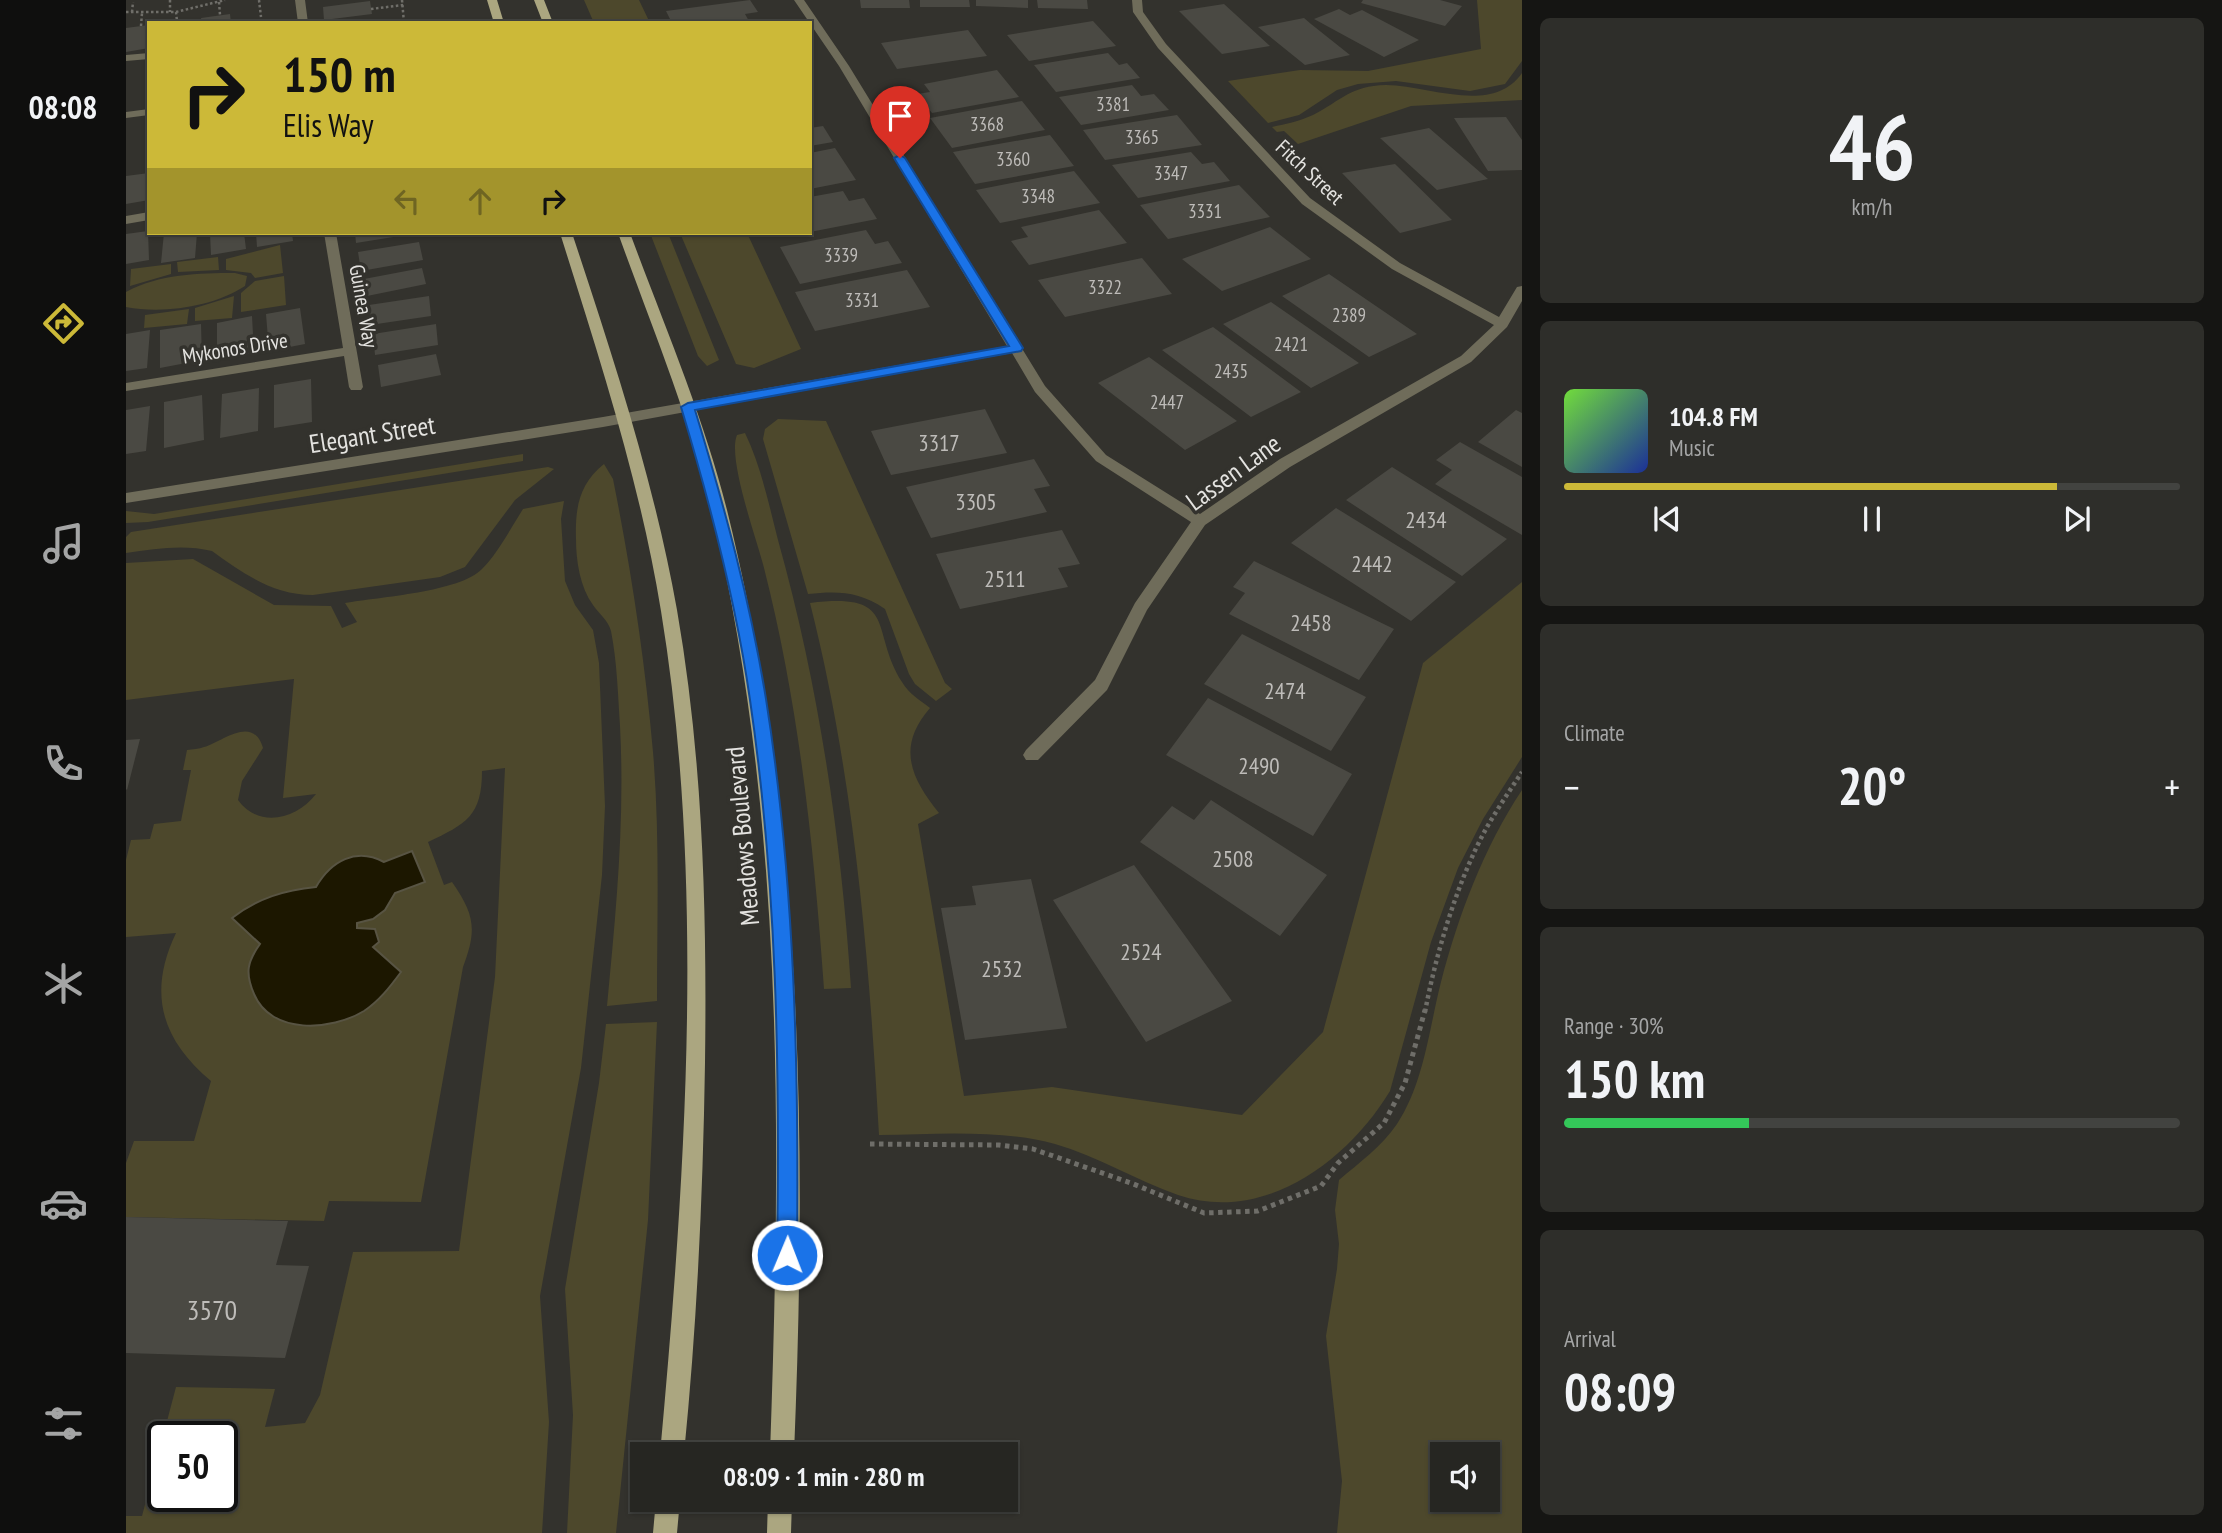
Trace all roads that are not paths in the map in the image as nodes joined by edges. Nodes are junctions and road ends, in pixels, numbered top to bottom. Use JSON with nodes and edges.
{"nodes":[{"id":1,"x":300,"y":0,"type":"edge"},
{"id":2,"x":492,"y":0,"type":"edge"},
{"id":3,"x":539,"y":0,"type":"edge"},
{"id":4,"x":799,"y":0,"type":"edge"},
{"id":5,"x":1137,"y":0,"type":"edge"},
{"id":6,"x":303,"y":21,"type":"edge"},
{"id":7,"x":498,"y":21,"type":"edge"},
{"id":8,"x":547,"y":21,"type":"edge"},
{"id":9,"x":826,"y":43,"type":"junction"},
{"id":10,"x":812,"y":45,"type":"edge"},
{"id":11,"x":147,"y":55,"type":"edge"},
{"id":12,"x":126,"y":58,"type":"edge"},
{"id":13,"x":147,"y":112,"type":"edge"},
{"id":14,"x":126,"y":115,"type":"edge"},
{"id":15,"x":147,"y":216,"type":"edge"},
{"id":16,"x":126,"y":220,"type":"edge"},
{"id":17,"x":330,"y":235,"type":"edge"},
{"id":18,"x":567,"y":235,"type":"edge"},
{"id":19,"x":625,"y":235,"type":"edge"},
{"id":20,"x":1522,"y":290,"type":"edge"},
{"id":21,"x":1502,"y":324,"type":"junction"},
{"id":22,"x":1017,"y":348,"type":"junction"},
{"id":23,"x":350,"y":351,"type":"junction"},
{"id":24,"x":126,"y":387,"type":"edge"},
{"id":25,"x":356,"y":387,"type":"dead end"},
{"id":26,"x":688,"y":407,"type":"junction"},
{"id":27,"x":625,"y":418,"type":"junction"},
{"id":28,"x":126,"y":498,"type":"edge"},
{"id":29,"x":1200,"y":520,"type":"junction"},
{"id":30,"x":1032,"y":755,"type":"dead end"},
{"id":31,"x":673,"y":1442,"type":"edge"},
{"id":32,"x":782,"y":1442,"type":"edge"},
{"id":33,"x":667,"y":1512,"type":"edge"},
{"id":34,"x":780,"y":1512,"type":"edge"},
{"id":35,"x":665,"y":1533,"type":"edge"},
{"id":36,"x":779,"y":1533,"type":"edge"}],
"edges":[{"from":1,"to":6,"type":"street"},
{"from":2,"to":7,"type":"main road"},
{"from":3,"to":8,"type":"main road"},
{"from":4,"to":9,"type":"street"},
{"from":5,"to":21,"type":"street","name":"Fitch Street"},
{"from":9,"to":10,"type":"street"},
{"from":9,"to":22,"type":"street"},
{"from":11,"to":12,"type":"street"},
{"from":13,"to":14,"type":"street"},
{"from":15,"to":16,"type":"street"},
{"from":17,"to":23,"type":"street","name":"Guinea Way"},
{"from":18,"to":27,"type":"main road","name":"Meadows Boulevard"},
{"from":19,"to":26,"type":"main road","name":"Meadows Boulevard"},
{"from":20,"to":21,"type":"street","name":"Lassen Lane"},
{"from":21,"to":29,"type":"street","name":"Lassen Lane"},
{"from":22,"to":26,"type":"street","name":"Elegant Street"},
{"from":22,"to":29,"type":"street"},
{"from":23,"to":24,"type":"street","name":"Mykonos Drive"},
{"from":23,"to":25,"type":"street","name":"Guinea Way"},
{"from":26,"to":27,"type":"street","name":"Elegant Street"},
{"from":26,"to":32,"type":"main road","name":"Meadows Boulevard"},
{"from":27,"to":28,"type":"street","name":"Elegant Street"},
{"from":27,"to":31,"type":"main road","name":"Meadows Boulevard"},
{"from":29,"to":30,"type":"street","name":"Lassen Lane"},
{"from":33,"to":35,"type":"main road"},
{"from":34,"to":36,"type":"main road"}]}
